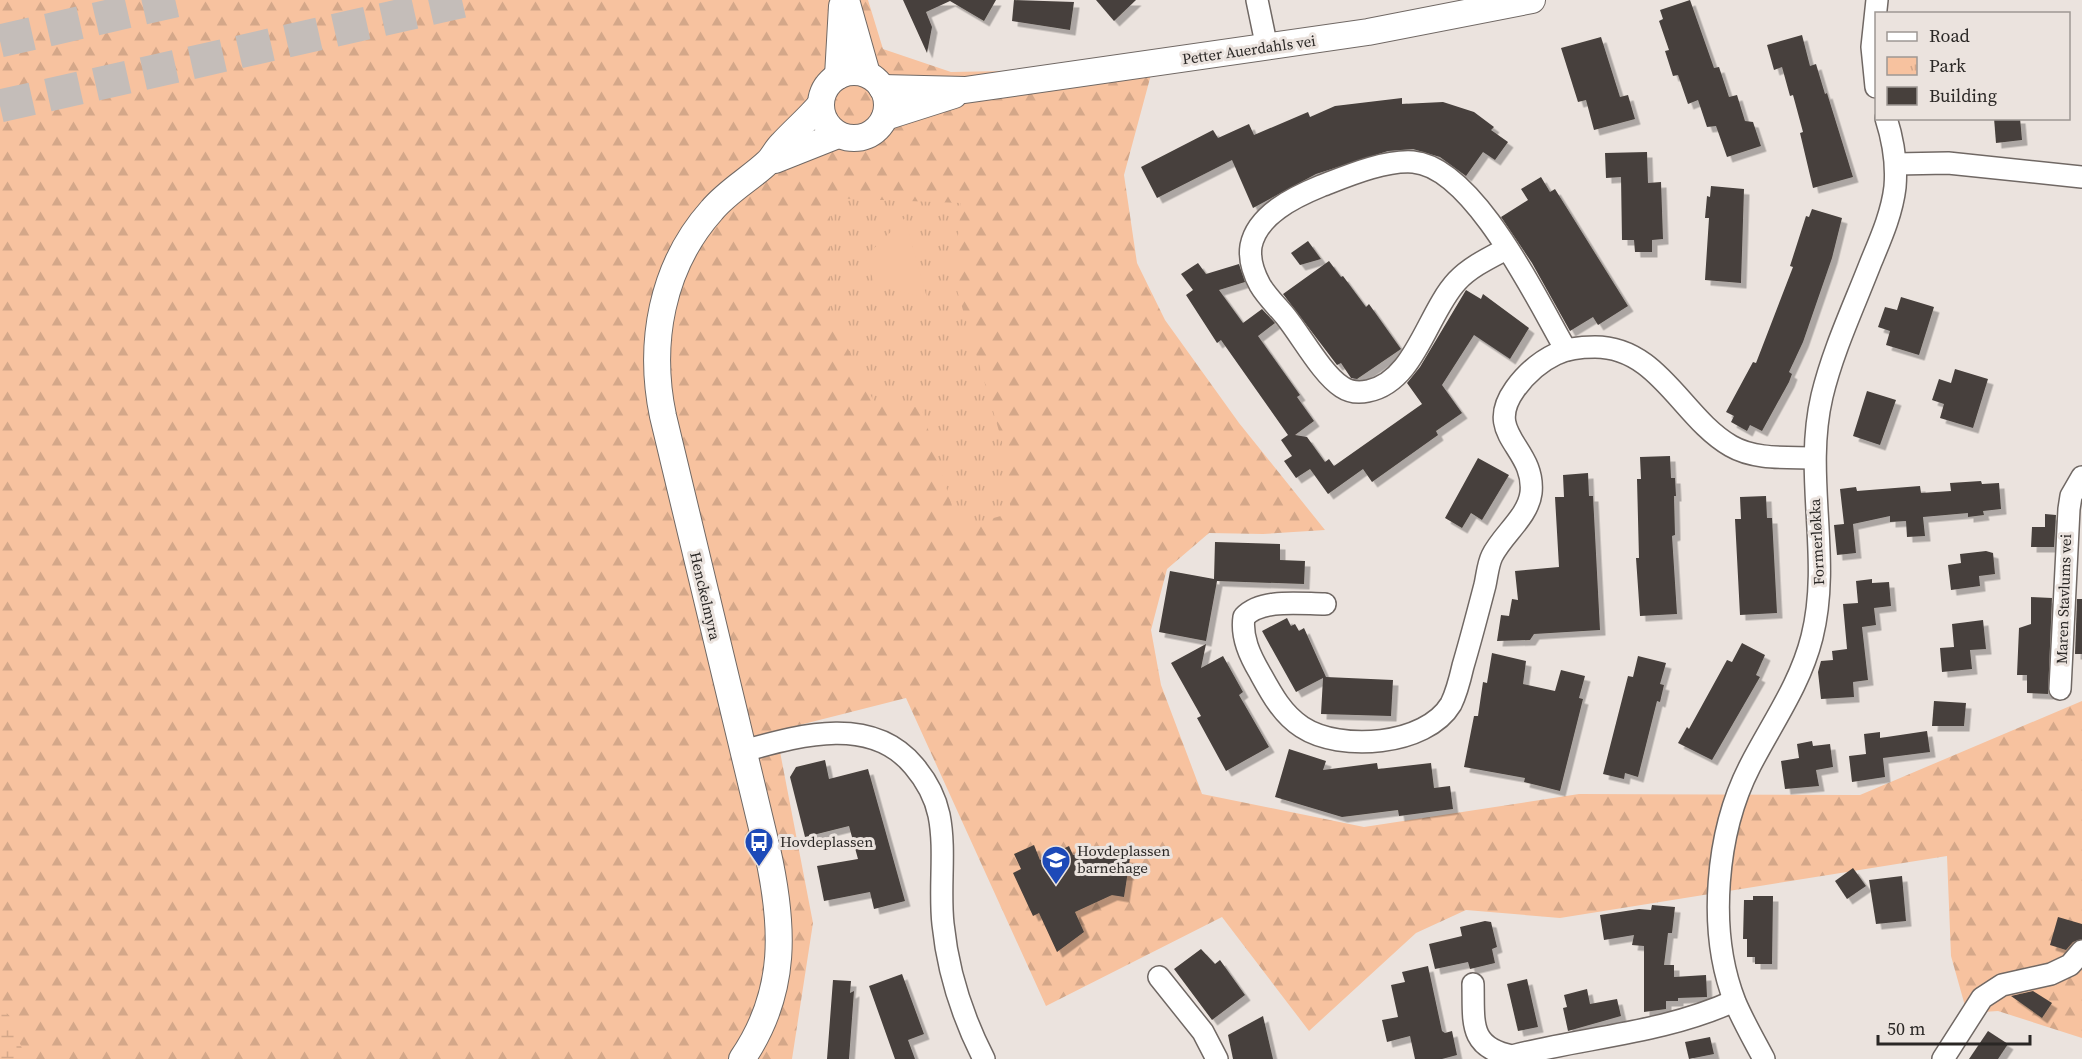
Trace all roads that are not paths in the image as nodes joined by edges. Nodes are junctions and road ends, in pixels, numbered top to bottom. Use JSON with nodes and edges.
{"nodes":[{"id":1,"x":845,"y":0,"type":"edge"},
{"id":2,"x":1257,"y":0,"type":"edge"},
{"id":3,"x":1532,"y":0,"type":"edge"},
{"id":4,"x":1875,"y":19,"type":"edge"},
{"id":5,"x":1267,"y":48,"type":"junction"},
{"id":6,"x":838,"y":76,"type":"junction"},
{"id":7,"x":1875,"y":77,"type":"edge"},
{"id":8,"x":875,"y":81,"type":"junction"},
{"id":9,"x":965,"y":90,"type":"junction"},
{"id":10,"x":820,"y":105,"type":"junction"},
{"id":11,"x":885,"y":117,"type":"junction"},
{"id":12,"x":1886,"y":120,"type":"edge"},
{"id":13,"x":838,"y":135,"type":"junction"},
{"id":14,"x":768,"y":162,"type":"junction"},
{"id":15,"x":1896,"y":164,"type":"junction"},
{"id":16,"x":2082,"y":177,"type":"edge"},
{"id":17,"x":1506,"y":249,"type":"junction"},
{"id":18,"x":1566,"y":350,"type":"junction"},
{"id":19,"x":1814,"y":458,"type":"junction"},
{"id":20,"x":2082,"y":477,"type":"edge"},
{"id":21,"x":1325,"y":604,"type":"dead end"},
{"id":22,"x":2060,"y":689,"type":"dead end"},
{"id":23,"x":743,"y":751,"type":"junction"},
{"id":24,"x":2082,"y":951,"type":"edge"},
{"id":25,"x":1159,"y":977,"type":"dead end"},
{"id":26,"x":1473,"y":984,"type":"dead end"},
{"id":27,"x":1734,"y":1000,"type":"junction"},
{"id":28,"x":742,"y":1059,"type":"edge"},
{"id":29,"x":984,"y":1059,"type":"edge"},
{"id":30,"x":1217,"y":1059,"type":"edge"},
{"id":31,"x":1764,"y":1059,"type":"edge"},
{"id":32,"x":1943,"y":1059,"type":"edge"}],
"edges":[{"from":1,"to":6,"type":"street"},
{"from":1,"to":8,"type":"street"},
{"from":2,"to":5,"type":"street"},
{"from":3,"to":5,"type":"street","name":"Petter Auerdahls vei"},
{"from":4,"to":7,"type":"street"},
{"from":5,"to":9,"type":"street","name":"Petter Auerdahls vei"},
{"from":6,"to":8,"type":"street"},
{"from":6,"to":10,"type":"street"},
{"from":8,"to":9,"type":"street","name":"Petter Auerdahls vei"},
{"from":8,"to":11,"type":"street"},
{"from":9,"to":11,"type":"street","name":"Petter Auerdahls vei"},
{"from":10,"to":13,"type":"street"},
{"from":10,"to":14,"type":"street","name":"Henckelmyra"},
{"from":11,"to":13,"type":"street"},
{"from":12,"to":15,"type":"street","name":"Formerløkka"},
{"from":13,"to":14,"type":"street","name":"Henckelmyra"},
{"from":14,"to":23,"type":"street","name":"Henckelmyra"},
{"from":15,"to":16,"type":"street"},
{"from":15,"to":19,"type":"street","name":"Formerløkka"},
{"from":17,"to":17,"type":"street"},
{"from":17,"to":18,"type":"street"},
{"from":18,"to":19,"type":"street"},
{"from":18,"to":21,"type":"street"},
{"from":19,"to":27,"type":"street","name":"Formerløkka"},
{"from":20,"to":22,"type":"street","name":"Maren Stavlums vei"},
{"from":23,"to":28,"type":"street","name":"Henckelmyra"},
{"from":23,"to":29,"type":"street"},
{"from":24,"to":32,"type":"street"},
{"from":25,"to":30,"type":"street"},
{"from":26,"to":27,"type":"street"},
{"from":27,"to":31,"type":"street","name":"Formerløkka"}]}
